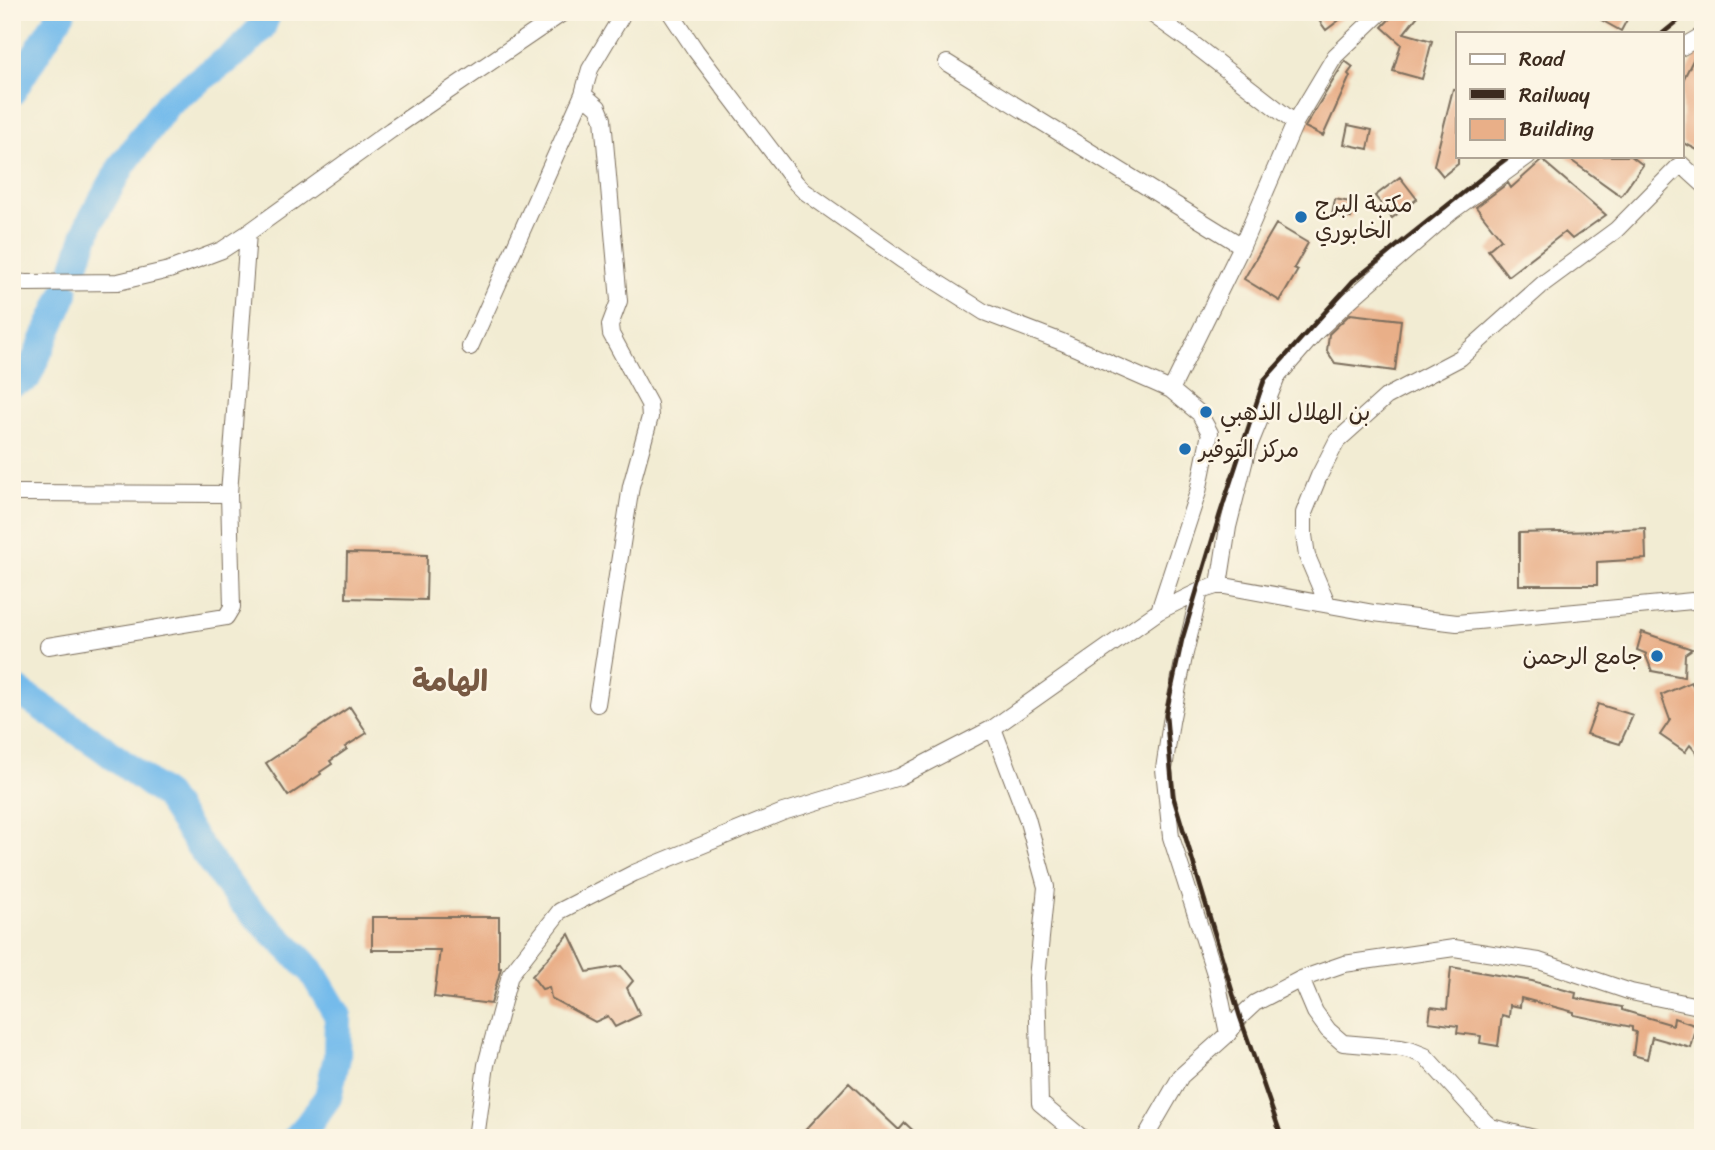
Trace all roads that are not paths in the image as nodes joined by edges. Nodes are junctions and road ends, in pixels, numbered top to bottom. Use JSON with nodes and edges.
{"nodes":[{"id":1,"x":564,"y":12,"type":"edge"},
{"id":2,"x":621,"y":12,"type":"edge"},
{"id":3,"x":670,"y":12,"type":"edge"},
{"id":4,"x":1149,"y":12,"type":"edge"},
{"id":5,"x":1381,"y":12,"type":"edge"},
{"id":6,"x":1703,"y":35,"type":"edge"},
{"id":7,"x":1684,"y":46,"type":"edge"},
{"id":8,"x":947,"y":63,"type":"dead end"},
{"id":9,"x":583,"y":94,"type":"junction"},
{"id":10,"x":1295,"y":123,"type":"junction"},
{"id":11,"x":1525,"y":158,"type":"edge"},
{"id":12,"x":1674,"y":160,"type":"edge"},
{"id":13,"x":1703,"y":184,"type":"edge"},
{"id":14,"x":248,"y":233,"type":"junction"},
{"id":15,"x":1242,"y":246,"type":"junction"},
{"id":16,"x":12,"y":282,"type":"edge"},
{"id":17,"x":470,"y":347,"type":"dead end"},
{"id":18,"x":1171,"y":390,"type":"junction"},
{"id":19,"x":19,"y":494,"type":"dead end"},
{"id":20,"x":229,"y":494,"type":"junction"},
{"id":21,"x":1219,"y":585,"type":"junction"},
{"id":22,"x":1200,"y":590,"type":"junction"},
{"id":23,"x":1703,"y":600,"type":"edge"},
{"id":24,"x":1327,"y":603,"type":"junction"},
{"id":25,"x":1159,"y":611,"type":"junction"},
{"id":26,"x":48,"y":646,"type":"dead end"},
{"id":27,"x":597,"y":704,"type":"dead end"},
{"id":28,"x":993,"y":728,"type":"junction"},
{"id":29,"x":1301,"y":979,"type":"junction"},
{"id":30,"x":1703,"y":1007,"type":"edge"},
{"id":31,"x":1228,"y":1034,"type":"junction"},
{"id":32,"x":476,"y":1138,"type":"edge"},
{"id":33,"x":1082,"y":1138,"type":"edge"},
{"id":34,"x":1145,"y":1138,"type":"edge"},
{"id":35,"x":1534,"y":1138,"type":"edge"}],
"edges":[{"from":1,"to":14,"type":"street"},
{"from":2,"to":9,"type":"street"},
{"from":3,"to":18,"type":"street"},
{"from":4,"to":10,"type":"street"},
{"from":5,"to":10,"type":"street"},
{"from":6,"to":7,"type":"street"},
{"from":8,"to":15,"type":"street"},
{"from":9,"to":17,"type":"street"},
{"from":9,"to":27,"type":"street"},
{"from":10,"to":15,"type":"street"},
{"from":11,"to":21,"type":"street"},
{"from":12,"to":13,"type":"street"},
{"from":12,"to":24,"type":"street"},
{"from":14,"to":16,"type":"street"},
{"from":14,"to":20,"type":"street"},
{"from":15,"to":18,"type":"street"},
{"from":18,"to":25,"type":"street"},
{"from":19,"to":20,"type":"street"},
{"from":20,"to":26,"type":"street"},
{"from":21,"to":22,"type":"street"},
{"from":21,"to":24,"type":"street"},
{"from":22,"to":25,"type":"street"},
{"from":22,"to":31,"type":"street"},
{"from":23,"to":24,"type":"street"},
{"from":25,"to":28,"type":"street"},
{"from":28,"to":32,"type":"street"},
{"from":28,"to":33,"type":"street"},
{"from":29,"to":30,"type":"street"},
{"from":29,"to":31,"type":"street"},
{"from":29,"to":35,"type":"street"},
{"from":31,"to":34,"type":"street"}]}
